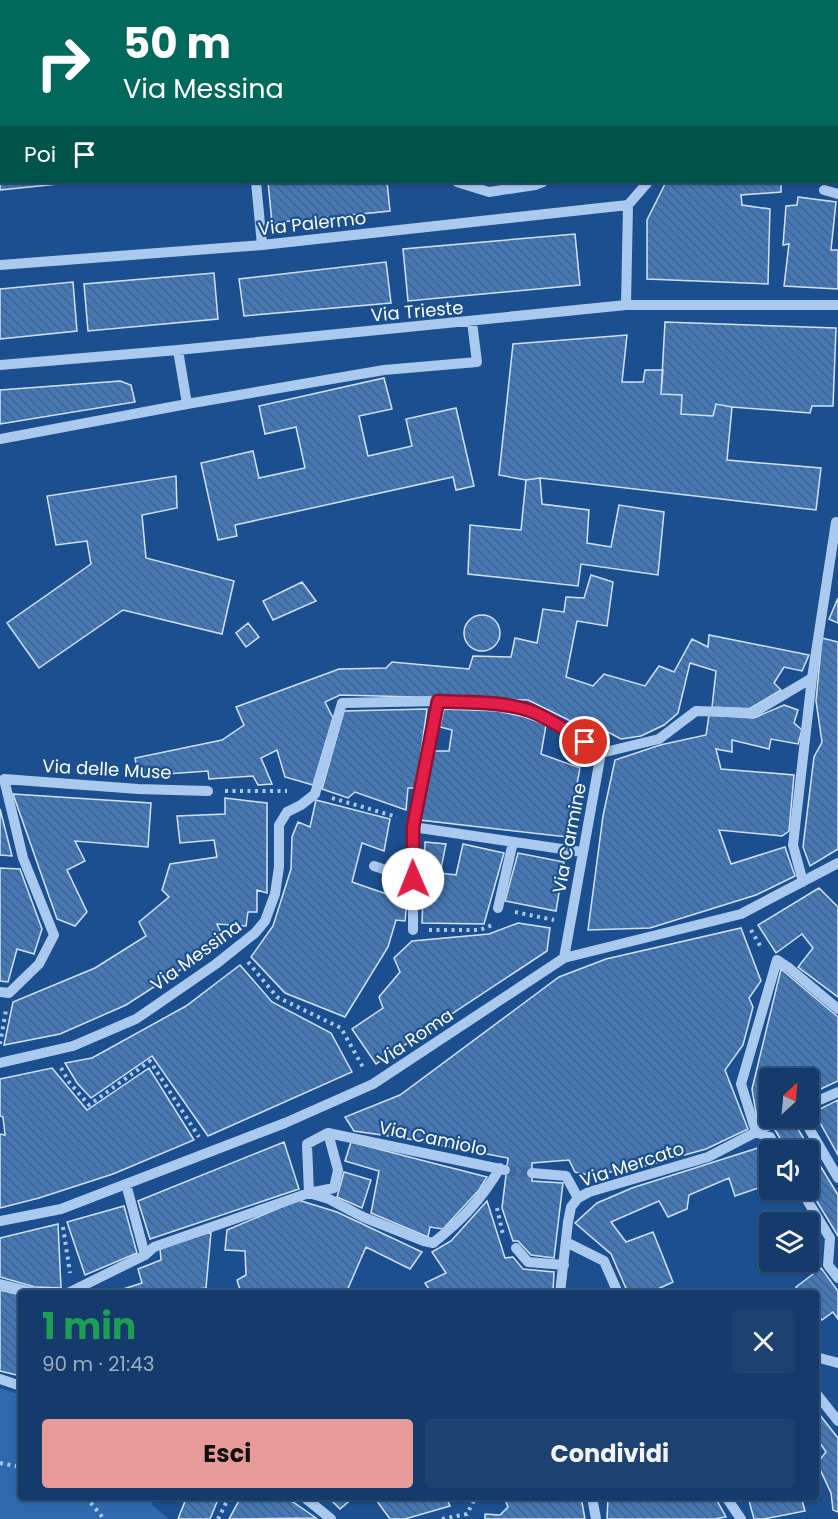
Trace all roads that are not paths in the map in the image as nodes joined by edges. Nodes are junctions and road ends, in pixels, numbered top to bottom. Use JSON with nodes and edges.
{"nodes":[{"id":1,"x":256,"y":183,"type":"edge"},
{"id":2,"x":460,"y":183,"type":"edge"},
{"id":3,"x":540,"y":183,"type":"edge"},
{"id":4,"x":647,"y":183,"type":"edge"},
{"id":5,"x":824,"y":190,"type":"dead end"},
{"id":6,"x":838,"y":194,"type":"edge"},
{"id":7,"x":628,"y":205,"type":"junction"},
{"id":8,"x":262,"y":245,"type":"junction"},
{"id":9,"x":0,"y":265,"type":"edge"},
{"id":10,"x":626,"y":305,"type":"junction"},
{"id":11,"x":838,"y":305,"type":"edge"},
{"id":12,"x":472,"y":322,"type":"junction"},
{"id":13,"x":178,"y":350,"type":"junction"},
{"id":14,"x":0,"y":365,"type":"edge"},
{"id":15,"x":188,"y":404,"type":"junction"},
{"id":16,"x":0,"y":440,"type":"edge"},
{"id":17,"x":837,"y":520,"type":"edge"},
{"id":18,"x":812,"y":678,"type":"junction"},
{"id":19,"x":438,"y":701,"type":"junction"},
{"id":20,"x":602,"y":753,"type":"junction"},
{"id":21,"x":2,"y":778,"type":"edge"},
{"id":22,"x":208,"y":791,"type":"dead end"},
{"id":23,"x":413,"y":827,"type":"junction"},
{"id":24,"x":513,"y":842,"type":"junction"},
{"id":25,"x":582,"y":852,"type":"junction"},
{"id":26,"x":838,"y":863,"type":"edge"},
{"id":27,"x":374,"y":866,"type":"dead end"},
{"id":28,"x":413,"y":879,"type":"junction"},
{"id":29,"x":803,"y":882,"type":"junction"},
{"id":30,"x":498,"y":908,"type":"dead end"},
{"id":31,"x":413,"y":930,"type":"dead end"},
{"id":32,"x":564,"y":958,"type":"junction"},
{"id":33,"x":5,"y":993,"type":"edge"},
{"id":34,"x":838,"y":1009,"type":"edge"},
{"id":35,"x":0,"y":1063,"type":"edge"},
{"id":36,"x":838,"y":1092,"type":"edge"},
{"id":37,"x":819,"y":1100,"type":"edge"},
{"id":38,"x":764,"y":1128,"type":"edge"},
{"id":39,"x":809,"y":1128,"type":"edge"},
{"id":40,"x":756,"y":1132,"type":"junction"},
{"id":41,"x":328,"y":1133,"type":"junction"},
{"id":42,"x":772,"y":1140,"type":"edge"},
{"id":43,"x":532,"y":1173,"type":"tunnel mouth"},
{"id":44,"x":838,"y":1178,"type":"edge"},
{"id":45,"x":126,"y":1184,"type":"junction"},
{"id":46,"x":309,"y":1193,"type":"junction"},
{"id":47,"x":578,"y":1198,"type":"junction"},
{"id":48,"x":807,"y":1200,"type":"edge"},
{"id":49,"x":0,"y":1221,"type":"edge"},
{"id":50,"x":566,"y":1242,"type":"junction"},
{"id":51,"x":516,"y":1248,"type":"road end"},
{"id":52,"x":145,"y":1255,"type":"junction"},
{"id":53,"x":564,"y":1265,"type":"junction"},
{"id":54,"x":838,"y":1278,"type":"edge"},
{"id":55,"x":0,"y":1284,"type":"edge"},
{"id":56,"x":24,"y":1290,"type":"edge"},
{"id":57,"x":75,"y":1290,"type":"edge"},
{"id":58,"x":560,"y":1290,"type":"edge"},
{"id":59,"x":617,"y":1290,"type":"edge"},
{"id":60,"x":819,"y":1358,"type":"edge"},
{"id":61,"x":838,"y":1363,"type":"edge"},
{"id":62,"x":0,"y":1379,"type":"edge"},
{"id":63,"x":18,"y":1385,"type":"edge"},
{"id":64,"x":819,"y":1397,"type":"edge"},
{"id":65,"x":838,"y":1421,"type":"edge"},
{"id":66,"x":308,"y":1500,"type":"edge"},
{"id":67,"x":593,"y":1500,"type":"edge"},
{"id":68,"x":728,"y":1500,"type":"edge"},
{"id":69,"x":330,"y":1517,"type":"edge"},
{"id":70,"x":596,"y":1519,"type":"edge"},
{"id":71,"x":741,"y":1519,"type":"edge"}],
"edges":[{"from":1,"to":8,"type":"street"},
{"from":2,"to":3,"type":"street"},
{"from":4,"to":7,"type":"street"},
{"from":5,"to":6,"type":"street"},
{"from":7,"to":8,"type":"street","name":"Via Palermo"},
{"from":7,"to":10,"type":"street"},
{"from":8,"to":9,"type":"street","name":"Via Palermo"},
{"from":10,"to":11,"type":"street","name":"Via Trieste"},
{"from":10,"to":12,"type":"street","name":"Via Trieste"},
{"from":12,"to":13,"type":"street","name":"Via Trieste"},
{"from":12,"to":15,"type":"street"},
{"from":13,"to":14,"type":"street","name":"Via Trieste"},
{"from":13,"to":15,"type":"street"},
{"from":15,"to":16,"type":"street"},
{"from":17,"to":18,"type":"street"},
{"from":18,"to":20,"type":"street"},
{"from":18,"to":29,"type":"street"},
{"from":19,"to":20,"type":"street","name":"Via Messina"},
{"from":19,"to":23,"type":"street"},
{"from":19,"to":35,"type":"street","name":"Via Messina"},
{"from":20,"to":25,"type":"street","name":"Via Carmine"},
{"from":21,"to":22,"type":"street","name":"Via delle Muse"},
{"from":21,"to":33,"type":"street","name":"Via delle Muse"},
{"from":23,"to":24,"type":"street"},
{"from":23,"to":28,"type":"street"},
{"from":24,"to":25,"type":"street"},
{"from":24,"to":30,"type":"street"},
{"from":25,"to":32,"type":"street","name":"Via Carmine"},
{"from":26,"to":29,"type":"street","name":"Via Roma"},
{"from":27,"to":28,"type":"street"},
{"from":28,"to":31,"type":"street"},
{"from":29,"to":32,"type":"street","name":"Via Roma"},
{"from":32,"to":45,"type":"street","name":"Via Roma"},
{"from":34,"to":40,"type":"street"},
{"from":36,"to":37,"type":"street"},
{"from":38,"to":40,"type":"street","name":"Via Mercato"},
{"from":39,"to":44,"type":"street"},
{"from":40,"to":42,"type":"street"},
{"from":40,"to":47,"type":"street","name":"Via Mercato"},
{"from":41,"to":46,"type":"street"},
{"from":41,"to":46,"type":"street"},
{"from":41,"to":46,"type":"street","name":"Via Camiolo"},
{"from":43,"to":47,"type":"street"},
{"from":45,"to":49,"type":"street","name":"Via Roma"},
{"from":45,"to":52,"type":"street"},
{"from":46,"to":52,"type":"street"},
{"from":47,"to":50,"type":"street","name":"Via Mercato"},
{"from":48,"to":54,"type":"street"},
{"from":50,"to":53,"type":"street","name":"Via Mercato"},
{"from":50,"to":59,"type":"street"},
{"from":51,"to":53,"type":"street"},
{"from":52,"to":57,"type":"street"},
{"from":53,"to":58,"type":"street","name":"Via Mercato"},
{"from":55,"to":56,"type":"street"},
{"from":60,"to":61,"type":"street"},
{"from":62,"to":63,"type":"street"},
{"from":64,"to":65,"type":"street"},
{"from":66,"to":69,"type":"street"},
{"from":67,"to":70,"type":"street"},
{"from":68,"to":71,"type":"street"}]}
